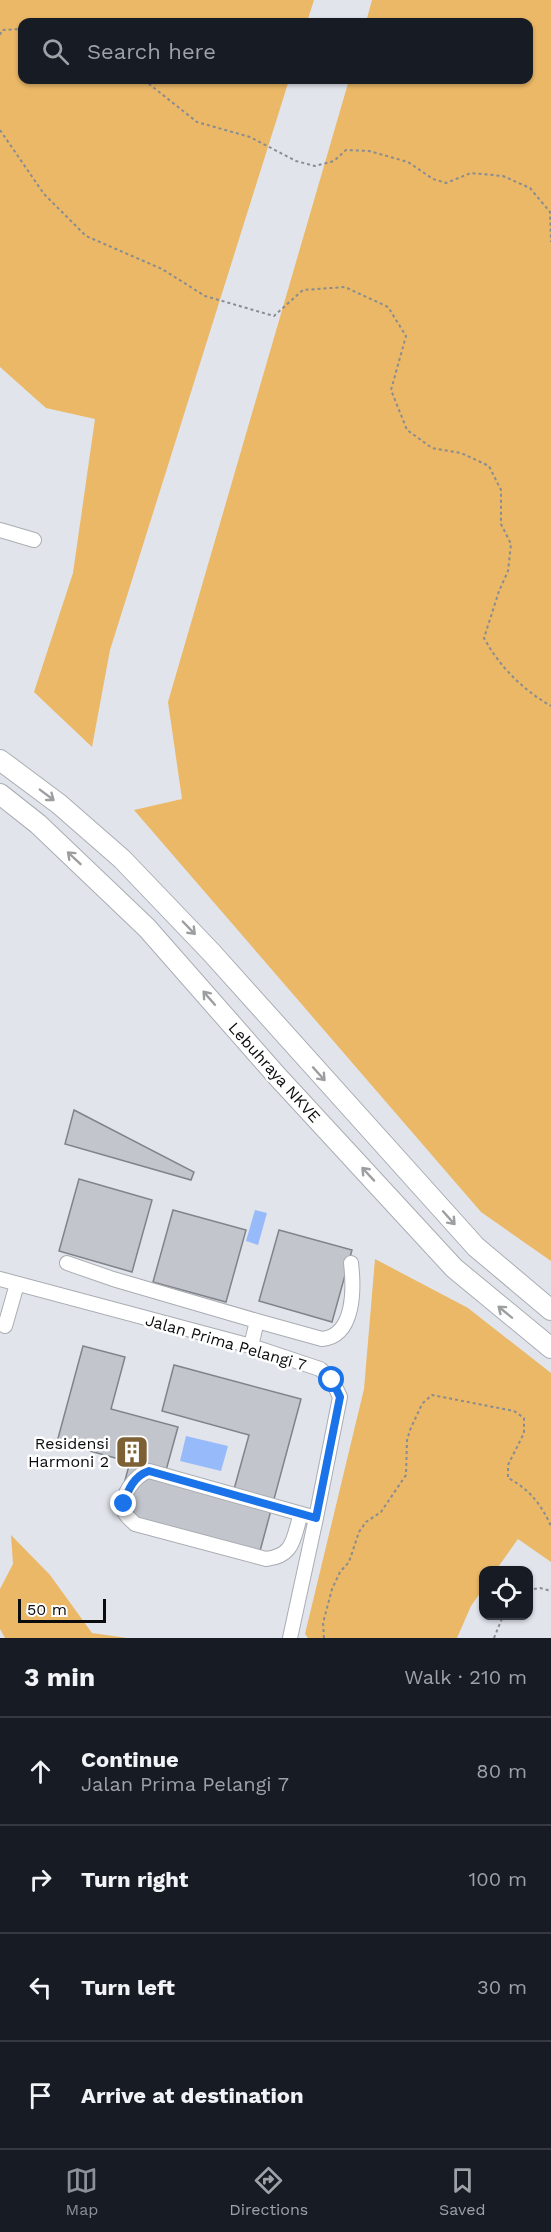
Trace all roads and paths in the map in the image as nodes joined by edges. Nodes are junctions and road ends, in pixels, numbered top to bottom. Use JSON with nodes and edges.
{"nodes":[{"id":1,"x":18,"y":29,"type":"edge"},
{"id":2,"x":0,"y":35,"type":"edge"},
{"id":3,"x":149,"y":84,"type":"edge"},
{"id":4,"x":0,"y":130,"type":"edge"},
{"id":5,"x":551,"y":242,"type":"edge"},
{"id":6,"x":0,"y":530,"type":"edge"},
{"id":7,"x":34,"y":540,"type":"dead end"},
{"id":8,"x":551,"y":706,"type":"edge"},
{"id":9,"x":0,"y":760,"type":"edge"},
{"id":10,"x":0,"y":794,"type":"edge"},
{"id":11,"x":67,"y":1263,"type":"dead end"},
{"id":12,"x":351,"y":1263,"type":"dead end"},
{"id":13,"x":0,"y":1280,"type":"edge"},
{"id":14,"x":10,"y":1291,"type":"edge"},
{"id":15,"x":551,"y":1310,"type":"edge"},
{"id":16,"x":257,"y":1322,"type":"junction"},
{"id":17,"x":5,"y":1326,"type":"dead end"},
{"id":18,"x":250,"y":1346,"type":"junction"},
{"id":19,"x":551,"y":1348,"type":"edge"},
{"id":20,"x":302,"y":1514,"type":"junction"},
{"id":21,"x":316,"y":1518,"type":"junction"},
{"id":22,"x":551,"y":1526,"type":"edge"},
{"id":23,"x":533,"y":1589,"type":"edge"},
{"id":24,"x":551,"y":1591,"type":"edge"},
{"id":25,"x":501,"y":1620,"type":"edge"},
{"id":26,"x":290,"y":1638,"type":"edge"},
{"id":27,"x":324,"y":1638,"type":"edge"},
{"id":28,"x":494,"y":1638,"type":"edge"}],
"edges":[{"from":1,"to":2,"type":"path"},
{"from":3,"to":5,"type":"path"},
{"from":4,"to":8,"type":"path"},
{"from":6,"to":7,"type":"street"},
{"from":9,"to":15,"type":"highway","name":"Lebuhraya NKVE","one_way":true},
{"from":19,"to":10,"type":"highway","name":"Lebuhraya NKVE","one_way":true},
{"from":11,"to":16,"type":"street"},
{"from":12,"to":16,"type":"street"},
{"from":13,"to":14,"type":"street","name":"Jalan Prima Pelangi 7"},
{"from":14,"to":17,"type":"street"},
{"from":14,"to":18,"type":"street","name":"Jalan Prima Pelangi 7"},
{"from":16,"to":18,"type":"street"},
{"from":18,"to":21,"type":"street","name":"Jalan Prima Pelangi 7"},
{"from":20,"to":20,"type":"street"},
{"from":20,"to":21,"type":"street"},
{"from":21,"to":26,"type":"street","name":"Jalan Prima Pelangi 7"},
{"from":22,"to":27,"type":"path"},
{"from":23,"to":24,"type":"path"},
{"from":25,"to":28,"type":"path"}]}
